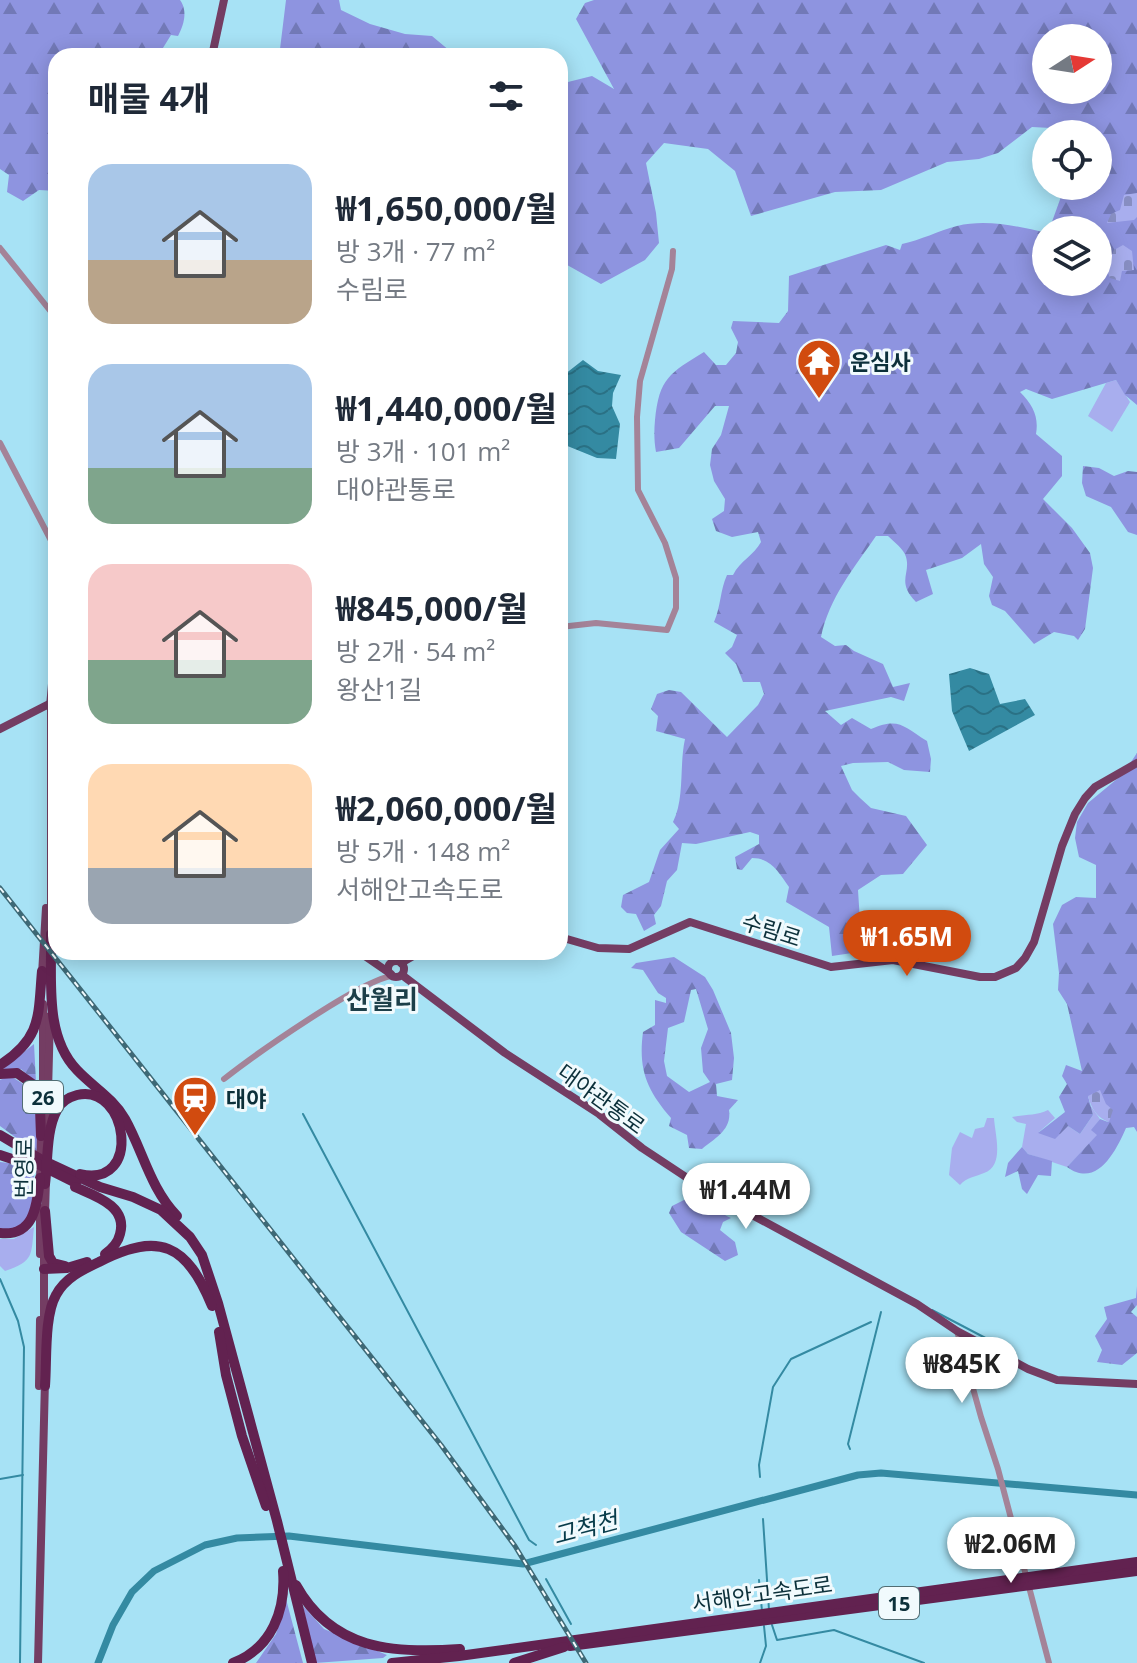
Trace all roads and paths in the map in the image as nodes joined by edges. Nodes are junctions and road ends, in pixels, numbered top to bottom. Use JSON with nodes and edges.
{"nodes":[{"id":1,"x":224,"y":0,"type":"edge"},
{"id":2,"x":214,"y":48,"type":"edge"},
{"id":3,"x":0,"y":248,"type":"edge"},
{"id":4,"x":673,"y":251,"type":"dead end"},
{"id":5,"x":48,"y":308,"type":"edge"},
{"id":6,"x":0,"y":443,"type":"edge"},
{"id":7,"x":48,"y":535,"type":"edge"},
{"id":8,"x":568,"y":626,"type":"edge"},
{"id":9,"x":48,"y":705,"type":"edge"},
{"id":10,"x":0,"y":729,"type":"edge"},
{"id":11,"x":1137,"y":763,"type":"edge"},
{"id":12,"x":48,"y":860,"type":"edge"},
{"id":13,"x":568,"y":939,"type":"edge"},
{"id":14,"x":50,"y":960,"type":"edge"},
{"id":15,"x":52,"y":960,"type":"edge"},
{"id":16,"x":373,"y":960,"type":"edge"},
{"id":17,"x":378,"y":960,"type":"edge"},
{"id":18,"x":403,"y":960,"type":"edge"},
{"id":19,"x":397,"y":963,"type":"junction"},
{"id":20,"x":42,"y":971,"type":"junction"},
{"id":21,"x":393,"y":974,"type":"junction"},
{"id":22,"x":0,"y":1065,"type":"edge"},
{"id":23,"x":0,"y":1074,"type":"edge"},
{"id":24,"x":223,"y":1079,"type":"dead end"},
{"id":25,"x":0,"y":1133,"type":"edge"},
{"id":26,"x":41,"y":1136,"type":"junction"},
{"id":27,"x":0,"y":1144,"type":"edge"},
{"id":28,"x":0,"y":1155,"type":"edge"},
{"id":29,"x":31,"y":1161,"type":"junction"},
{"id":30,"x":60,"y":1175,"type":"junction"},
{"id":31,"x":43,"y":1181,"type":"junction"},
{"id":32,"x":75,"y":1187,"type":"junction"},
{"id":33,"x":127,"y":1202,"type":"junction"},
{"id":34,"x":45,"y":1211,"type":"junction"},
{"id":35,"x":0,"y":1233,"type":"edge"},
{"id":36,"x":102,"y":1256,"type":"junction"},
{"id":37,"x":42,"y":1269,"type":"junction"},
{"id":38,"x":215,"y":1304,"type":"junction"},
{"id":39,"x":957,"y":1331,"type":"junction"},
{"id":40,"x":1137,"y":1384,"type":"edge"},
{"id":41,"x":45,"y":1386,"type":"junction"},
{"id":42,"x":41,"y":1490,"type":"junction"},
{"id":43,"x":1137,"y":1562,"type":"edge"},
{"id":44,"x":286,"y":1570,"type":"junction"},
{"id":45,"x":1137,"y":1571,"type":"edge"},
{"id":46,"x":1036,"y":1580,"type":"junction"},
{"id":47,"x":562,"y":1644,"type":"junction"},
{"id":48,"x":533,"y":1645,"type":"junction"},
{"id":49,"x":38,"y":1663,"type":"edge"},
{"id":50,"x":233,"y":1663,"type":"edge"},
{"id":51,"x":310,"y":1663,"type":"edge"},
{"id":52,"x":392,"y":1663,"type":"edge"},
{"id":53,"x":457,"y":1663,"type":"edge"},
{"id":54,"x":514,"y":1663,"type":"edge"},
{"id":55,"x":1049,"y":1663,"type":"edge"}],
"edges":[{"from":1,"to":2,"type":"main road"},
{"from":3,"to":5,"type":"street"},
{"from":4,"to":8,"type":"street"},
{"from":6,"to":7,"type":"street"},
{"from":9,"to":10,"type":"main road"},
{"from":11,"to":13,"type":"main road","name":"수림로"},
{"from":12,"to":20,"type":"main road","name":"번영로","number":"26"},
{"from":14,"to":31,"type":"main road","name":"번영로","number":"26"},
{"from":15,"to":38,"type":"highway"},
{"from":16,"to":21,"type":"main road","name":"대야관통로"},
{"from":17,"to":19,"type":"main road","name":"대야관통로"},
{"from":18,"to":19,"type":"main road"},
{"from":19,"to":21,"type":"main road"},
{"from":19,"to":21,"type":"main road"},
{"from":20,"to":22,"type":"highway"},
{"from":20,"to":26,"type":"main road","name":"번영로","number":"26"},
{"from":21,"to":24,"type":"street"},
{"from":21,"to":39,"type":"main road","name":"대야관통로"},
{"from":23,"to":26,"type":"highway"},
{"from":25,"to":29,"type":"highway"},
{"from":26,"to":31,"type":"main road","name":"번영로","number":"26"},
{"from":27,"to":29,"type":"highway"},
{"from":28,"to":29,"type":"highway"},
{"from":29,"to":30,"type":"highway"},
{"from":30,"to":31,"type":"highway"},
{"from":30,"to":32,"type":"highway"},
{"from":30,"to":33,"type":"highway"},
{"from":30,"to":38,"type":"highway"},
{"from":31,"to":34,"type":"main road","name":"번영로","number":"26"},
{"from":31,"to":35,"type":"highway"},
{"from":31,"to":37,"type":"main road","name":"번영로","number":"26"},
{"from":32,"to":33,"type":"highway"},
{"from":32,"to":36,"type":"highway"},
{"from":33,"to":38,"type":"highway"},
{"from":34,"to":36,"type":"highway"},
{"from":34,"to":37,"type":"main road","name":"번영로","number":"26"},
{"from":36,"to":37,"type":"highway"},
{"from":37,"to":41,"type":"main road","name":"번영로","number":"26"},
{"from":37,"to":42,"type":"main road","name":"번영로","number":"26"},
{"from":38,"to":41,"type":"highway"},
{"from":38,"to":44,"type":"highway"},
{"from":39,"to":40,"type":"main road","name":"대야관통로"},
{"from":39,"to":55,"type":"street"},
{"from":41,"to":42,"type":"main road","name":"번영로","number":"26"},
{"from":42,"to":49,"type":"main road","name":"번영로","number":"26"},
{"from":43,"to":46,"type":"highway","name":"서해안고속도로","number":"15"},
{"from":44,"to":48,"type":"highway"},
{"from":44,"to":50,"type":"highway"},
{"from":44,"to":51,"type":"highway"},
{"from":45,"to":46,"type":"highway","name":"서해안고속도로","number":"15"},
{"from":46,"to":47,"type":"highway","name":"서해안고속도로","number":"15"},
{"from":47,"to":48,"type":"highway","name":"서해안고속도로","number":"15"},
{"from":47,"to":53,"type":"highway","name":"서해안고속도로","number":"15"},
{"from":47,"to":54,"type":"highway"},
{"from":48,"to":52,"type":"highway","name":"서해안고속도로","number":"15"}]}
